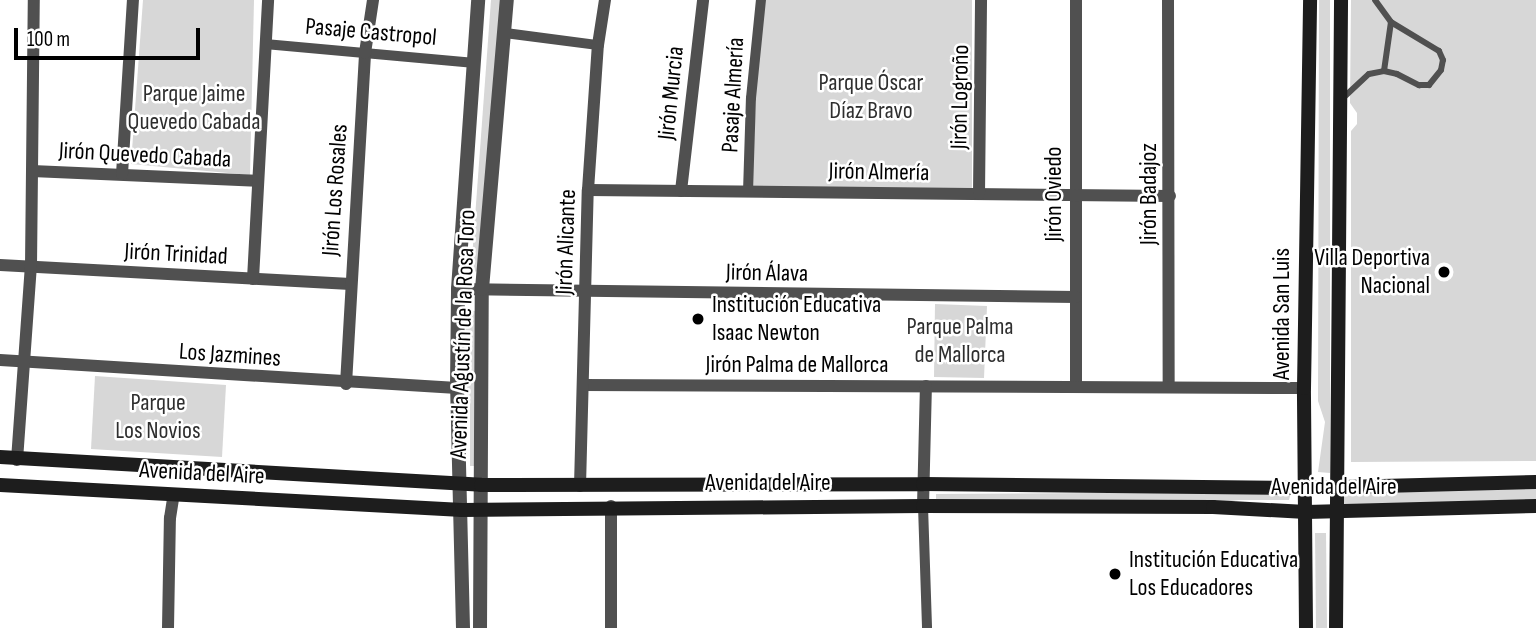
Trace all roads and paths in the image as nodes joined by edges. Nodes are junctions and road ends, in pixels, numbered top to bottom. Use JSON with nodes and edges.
{"nodes":[{"id":1,"x":33,"y":0,"type":"edge"},
{"id":2,"x":133,"y":0,"type":"edge"},
{"id":3,"x":268,"y":0,"type":"edge"},
{"id":4,"x":373,"y":0,"type":"edge"},
{"id":5,"x":478,"y":0,"type":"edge"},
{"id":6,"x":508,"y":0,"type":"edge"},
{"id":7,"x":605,"y":0,"type":"edge"},
{"id":8,"x":703,"y":0,"type":"edge"},
{"id":9,"x":761,"y":0,"type":"edge"},
{"id":10,"x":981,"y":0,"type":"edge"},
{"id":11,"x":1076,"y":0,"type":"edge"},
{"id":12,"x":1168,"y":0,"type":"edge"},
{"id":13,"x":1310,"y":0,"type":"edge"},
{"id":14,"x":1341,"y":0,"type":"edge"},
{"id":15,"x":1375,"y":0,"type":"edge"},
{"id":16,"x":1391,"y":22,"type":"junction"},
{"id":17,"x":505,"y":33,"type":"junction"},
{"id":18,"x":265,"y":44,"type":"junction"},
{"id":19,"x":598,"y":45,"type":"junction"},
{"id":20,"x":365,"y":53,"type":"junction"},
{"id":21,"x":472,"y":63,"type":"junction"},
{"id":22,"x":1384,"y":71,"type":"junction"},
{"id":23,"x":1339,"y":102,"type":"junction"},
{"id":24,"x":32,"y":171,"type":"junction"},
{"id":25,"x":122,"y":174,"type":"junction"},
{"id":26,"x":257,"y":181,"type":"junction"},
{"id":27,"x":589,"y":190,"type":"junction"},
{"id":28,"x":681,"y":191,"type":"junction"},
{"id":29,"x":748,"y":192,"type":"junction"},
{"id":30,"x":979,"y":194,"type":"junction"},
{"id":31,"x":1074,"y":195,"type":"junction"},
{"id":32,"x":1170,"y":196,"type":"junction"},
{"id":33,"x":0,"y":265,"type":"edge"},
{"id":34,"x":31,"y":266,"type":"junction"},
{"id":35,"x":253,"y":279,"type":"junction"},
{"id":36,"x":350,"y":284,"type":"junction"},
{"id":37,"x":458,"y":289,"type":"junction"},
{"id":38,"x":482,"y":289,"type":"junction"},
{"id":39,"x":586,"y":289,"type":"junction"},
{"id":40,"x":1076,"y":297,"type":"junction"},
{"id":41,"x":0,"y":360,"type":"edge"},
{"id":42,"x":23,"y":362,"type":"junction"},
{"id":43,"x":346,"y":383,"type":"junction"},
{"id":44,"x":583,"y":385,"type":"junction"},
{"id":45,"x":926,"y":386,"type":"junction"},
{"id":46,"x":1076,"y":387,"type":"junction"},
{"id":47,"x":1169,"y":387,"type":"junction"},
{"id":48,"x":457,"y":388,"type":"junction"},
{"id":49,"x":1304,"y":388,"type":"junction"},
{"id":50,"x":0,"y":457,"type":"edge"},
{"id":51,"x":17,"y":460,"type":"junction"},
{"id":52,"x":168,"y":467,"type":"junction"},
{"id":53,"x":1536,"y":482,"type":"edge"},
{"id":54,"x":461,"y":484,"type":"junction"},
{"id":55,"x":923,"y":484,"type":"junction"},
{"id":56,"x":0,"y":485,"type":"edge"},
{"id":57,"x":488,"y":485,"type":"junction"},
{"id":58,"x":580,"y":486,"type":"junction"},
{"id":59,"x":1336,"y":487,"type":"junction"},
{"id":60,"x":1305,"y":488,"type":"junction"},
{"id":61,"x":170,"y":494,"type":"junction"},
{"id":62,"x":611,"y":506,"type":"junction"},
{"id":63,"x":923,"y":506,"type":"junction"},
{"id":64,"x":1536,"y":506,"type":"edge"},
{"id":65,"x":482,"y":509,"type":"junction"},
{"id":66,"x":462,"y":510,"type":"junction"},
{"id":67,"x":1336,"y":511,"type":"junction"},
{"id":68,"x":1306,"y":512,"type":"junction"},
{"id":69,"x":168,"y":628,"type":"edge"},
{"id":70,"x":463,"y":628,"type":"edge"},
{"id":71,"x":480,"y":628,"type":"edge"},
{"id":72,"x":611,"y":628,"type":"edge"},
{"id":73,"x":927,"y":628,"type":"edge"},
{"id":74,"x":1306,"y":628,"type":"edge"},
{"id":75,"x":1336,"y":628,"type":"edge"}],
"edges":[{"from":1,"to":24,"type":"street"},
{"from":2,"to":25,"type":"street"},
{"from":3,"to":18,"type":"street"},
{"from":4,"to":20,"type":"street","name":"Jirón Los Rosales"},
{"from":5,"to":21,"type":"street","name":"Avenida Agustín de la Rosa Toro"},
{"from":6,"to":17,"type":"street","name":"Avenida Agustín de la Rosa Toro"},
{"from":7,"to":19,"type":"street","name":"Jirón Alicante"},
{"from":8,"to":28,"type":"street","name":"Jirón Murcia"},
{"from":9,"to":29,"type":"street","name":"Pasaje Almería"},
{"from":10,"to":30,"type":"street","name":"Jirón Logroño"},
{"from":11,"to":31,"type":"street","name":"Jirón Oviedo"},
{"from":12,"to":32,"type":"street","name":"Jirón Badajoz"},
{"from":13,"to":49,"type":"main road","name":"Avenida San Luis"},
{"from":14,"to":23,"type":"main road"},
{"from":15,"to":16,"type":"lane"},
{"from":16,"to":22,"type":"lane"},
{"from":16,"to":22,"type":"lane"},
{"from":17,"to":19,"type":"street"},
{"from":17,"to":38,"type":"street","name":"Avenida Agustín de la Rosa Toro"},
{"from":18,"to":20,"type":"street","name":"Pasaje Castropol"},
{"from":18,"to":26,"type":"street"},
{"from":19,"to":27,"type":"street","name":"Jirón Alicante"},
{"from":20,"to":21,"type":"street","name":"Pasaje Castropol"},
{"from":20,"to":36,"type":"street","name":"Jirón Los Rosales"},
{"from":21,"to":37,"type":"street","name":"Avenida Agustín de la Rosa Toro"},
{"from":22,"to":23,"type":"lane"},
{"from":23,"to":59,"type":"main road"},
{"from":24,"to":25,"type":"street","name":"Jirón Quevedo Cabada"},
{"from":24,"to":34,"type":"street"},
{"from":25,"to":26,"type":"street","name":"Jirón Quevedo Cabada"},
{"from":26,"to":35,"type":"street"},
{"from":27,"to":28,"type":"street","name":"Jirón Almería"},
{"from":27,"to":39,"type":"street","name":"Jirón Alicante"},
{"from":28,"to":29,"type":"street","name":"Jirón Almería"},
{"from":29,"to":30,"type":"street","name":"Jirón Almería"},
{"from":30,"to":31,"type":"street","name":"Jirón Almería"},
{"from":31,"to":32,"type":"street","name":"Jirón Almería"},
{"from":31,"to":40,"type":"street","name":"Jirón Oviedo"},
{"from":32,"to":47,"type":"street","name":"Jirón Badajoz"},
{"from":33,"to":34,"type":"street","name":"Jirón Trinidad"},
{"from":34,"to":35,"type":"street","name":"Jirón Trinidad"},
{"from":34,"to":42,"type":"street"},
{"from":35,"to":36,"type":"street","name":"Jirón Trinidad"},
{"from":36,"to":43,"type":"street","name":"Jirón Los Rosales"},
{"from":37,"to":38,"type":"street","name":"Jirón Álava"},
{"from":37,"to":48,"type":"street","name":"Avenida Agustín de la Rosa Toro"},
{"from":38,"to":39,"type":"street","name":"Jirón Álava"},
{"from":38,"to":57,"type":"street","name":"Avenida Agustín de la Rosa Toro"},
{"from":39,"to":40,"type":"street","name":"Jirón Álava"},
{"from":39,"to":44,"type":"street","name":"Jirón Alicante"},
{"from":40,"to":46,"type":"street","name":"Jirón Oviedo"},
{"from":41,"to":42,"type":"street","name":"Los Jazmines"},
{"from":42,"to":43,"type":"street","name":"Los Jazmines"},
{"from":42,"to":51,"type":"street"},
{"from":43,"to":48,"type":"street","name":"Los Jazmines"},
{"from":44,"to":45,"type":"street","name":"Jirón Palma de Mallorca"},
{"from":44,"to":58,"type":"street","name":"Jirón Alicante"},
{"from":45,"to":46,"type":"street","name":"Jirón Palma de Mallorca"},
{"from":45,"to":55,"type":"street"},
{"from":46,"to":47,"type":"street","name":"Jirón Palma de Mallorca"},
{"from":47,"to":49,"type":"street","name":"Jirón Palma de Mallorca"},
{"from":48,"to":54,"type":"street","name":"Avenida Agustín de la Rosa Toro"},
{"from":49,"to":60,"type":"main road","name":"Avenida San Luis"},
{"from":50,"to":51,"type":"main road","name":"Avenida del Aire"},
{"from":51,"to":52,"type":"main road","name":"Avenida del Aire"},
{"from":52,"to":54,"type":"main road","name":"Avenida del Aire"},
{"from":52,"to":61,"type":"main road"},
{"from":53,"to":59,"type":"main road","name":"Avenida del Aire"},
{"from":54,"to":57,"type":"main road","name":"Avenida del Aire"},
{"from":54,"to":66,"type":"street","name":"Avenida Agustín de la Rosa Toro"},
{"from":55,"to":58,"type":"main road","name":"Avenida del Aire"},
{"from":55,"to":60,"type":"main road","name":"Avenida del Aire"},
{"from":55,"to":63,"type":"street"},
{"from":56,"to":61,"type":"main road","name":"Avenida del Aire"},
{"from":57,"to":58,"type":"main road","name":"Avenida del Aire"},
{"from":57,"to":65,"type":"street","name":"Avenida Agustín de la Rosa Toro"},
{"from":59,"to":60,"type":"main road","name":"Avenida del Aire"},
{"from":59,"to":67,"type":"main road"},
{"from":60,"to":68,"type":"main road","name":"Avenida San Luis"},
{"from":61,"to":66,"type":"main road","name":"Avenida del Aire"},
{"from":61,"to":69,"type":"street"},
{"from":62,"to":63,"type":"main road","name":"Avenida del Aire"},
{"from":62,"to":65,"type":"main road","name":"Avenida del Aire"},
{"from":62,"to":72,"type":"street"},
{"from":63,"to":68,"type":"main road","name":"Avenida del Aire"},
{"from":63,"to":73,"type":"street"},
{"from":64,"to":67,"type":"main road","name":"Avenida del Aire"},
{"from":65,"to":66,"type":"main road","name":"Avenida del Aire"},
{"from":65,"to":71,"type":"street","name":"Avenida Agustín de la Rosa Toro"},
{"from":66,"to":70,"type":"street","name":"Avenida Agustín de la Rosa Toro"},
{"from":67,"to":68,"type":"main road","name":"Avenida del Aire"},
{"from":67,"to":75,"type":"main road"},
{"from":68,"to":74,"type":"main road","name":"Avenida San Luis"}]}
